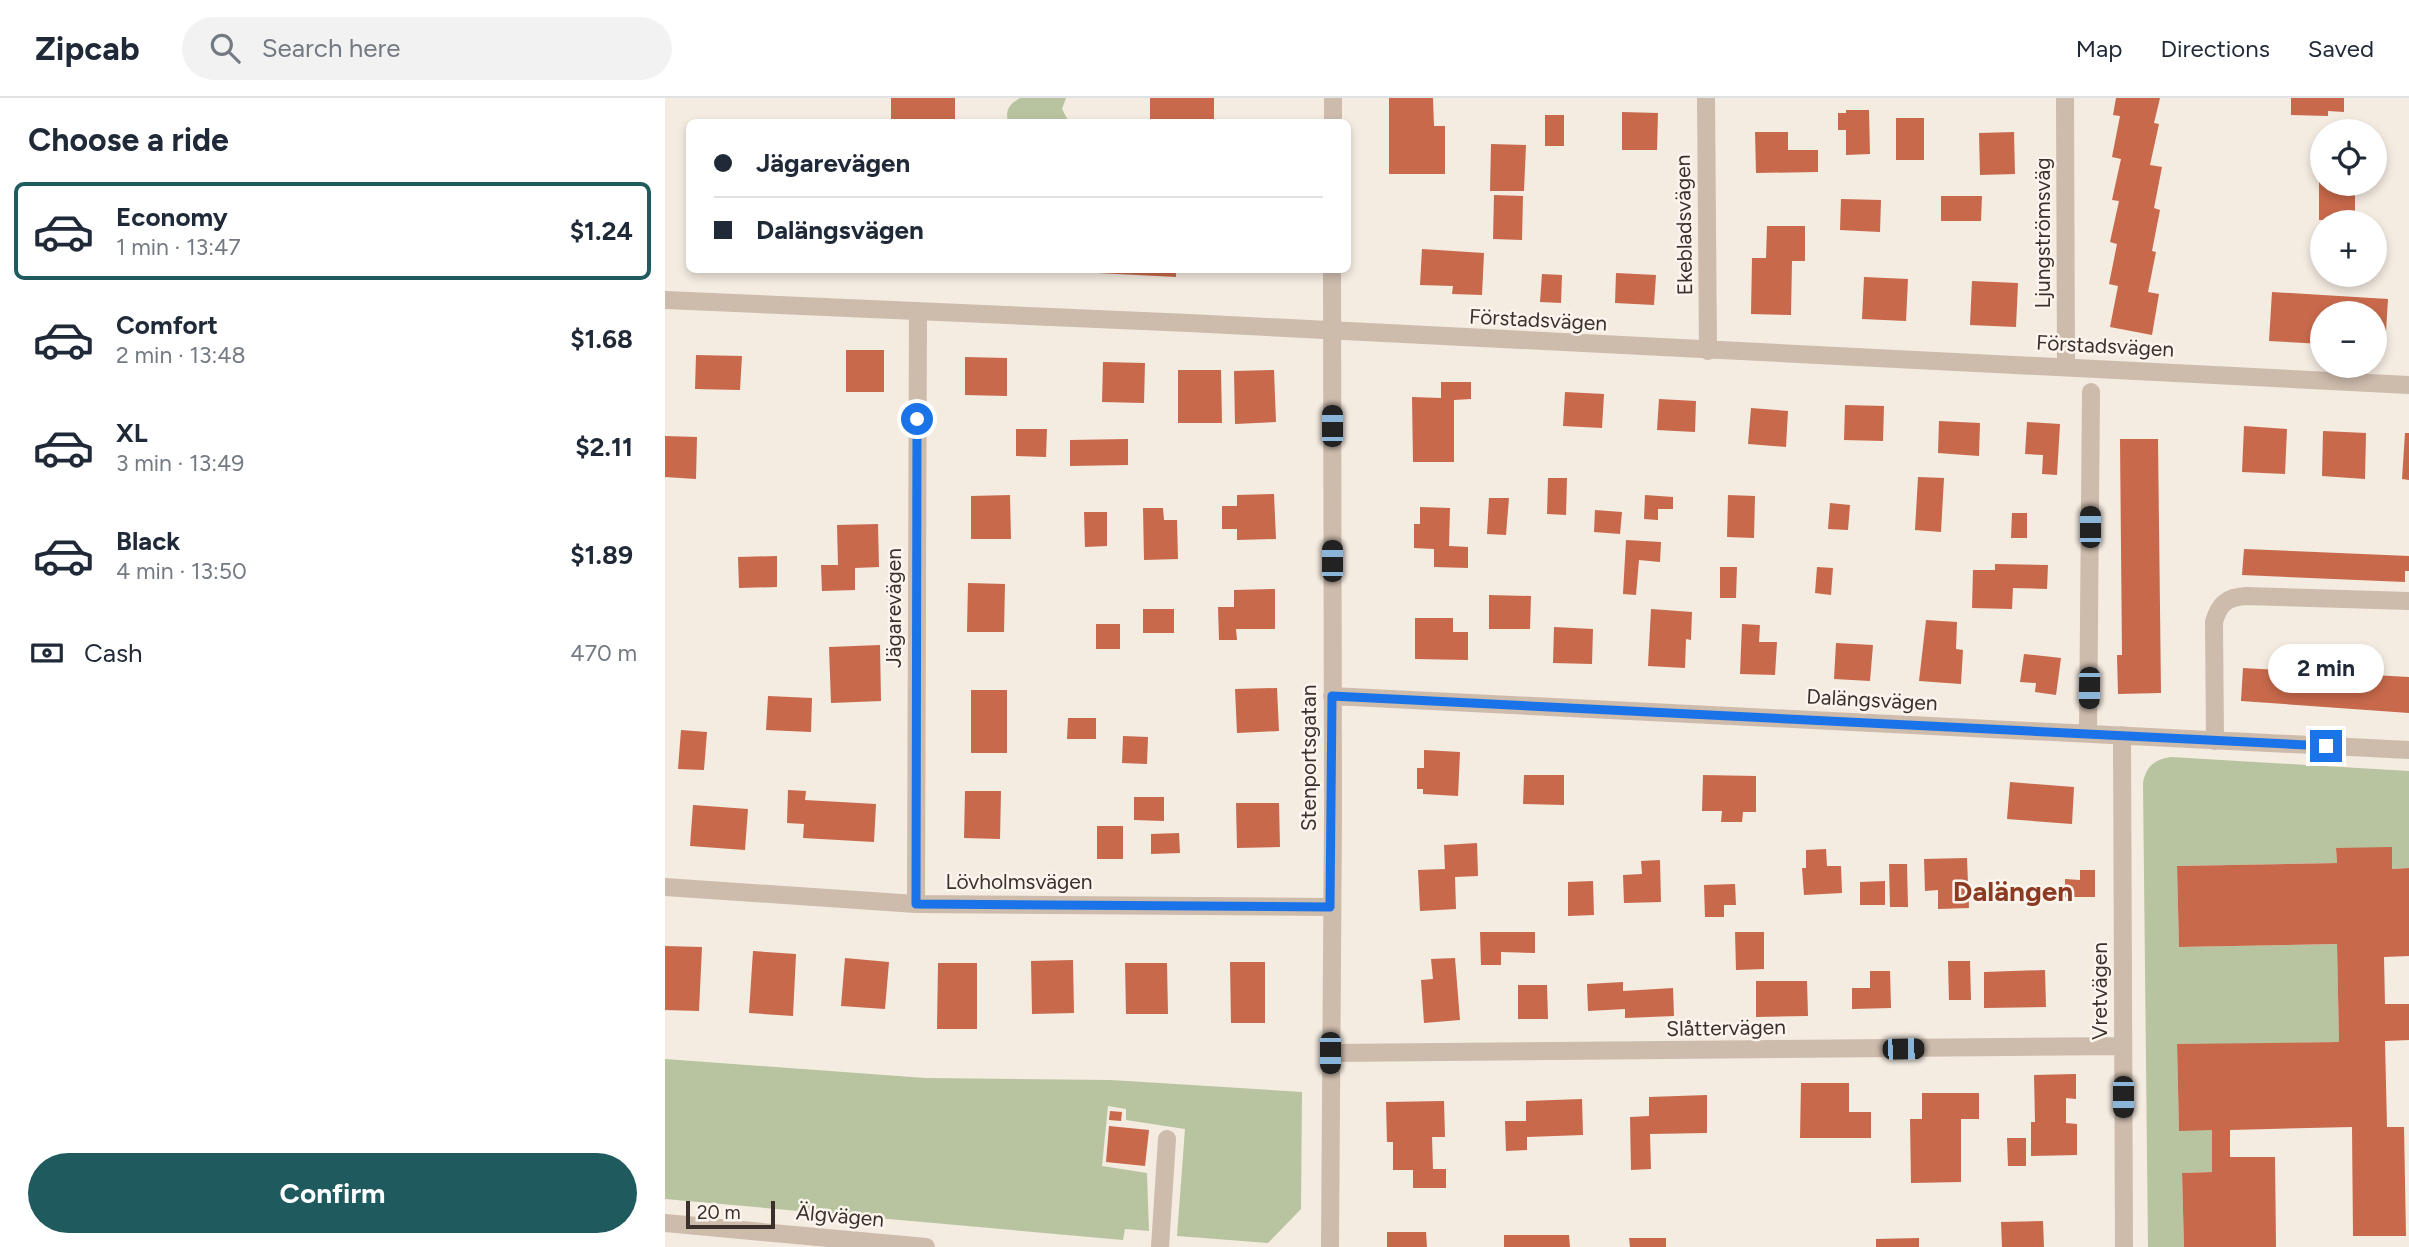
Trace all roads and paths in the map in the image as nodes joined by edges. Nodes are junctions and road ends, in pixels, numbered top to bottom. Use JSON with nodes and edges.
{"nodes":[{"id":1,"x":1333,"y":98,"type":"edge"},
{"id":2,"x":1706,"y":98,"type":"edge"},
{"id":3,"x":2065,"y":98,"type":"edge"},
{"id":4,"x":1333,"y":119,"type":"edge"},
{"id":5,"x":1332,"y":273,"type":"edge"},
{"id":6,"x":665,"y":300,"type":"edge"},
{"id":7,"x":918,"y":312,"type":"junction"},
{"id":8,"x":1332,"y":331,"type":"junction"},
{"id":9,"x":1708,"y":351,"type":"junction"},
{"id":10,"x":2066,"y":367,"type":"junction"},
{"id":11,"x":2409,"y":385,"type":"edge"},
{"id":12,"x":2091,"y":392,"type":"dead end"},
{"id":13,"x":2409,"y":601,"type":"edge"},
{"id":14,"x":1332,"y":696,"type":"junction"},
{"id":15,"x":2088,"y":734,"type":"junction"},
{"id":16,"x":2122,"y":735,"type":"junction"},
{"id":17,"x":2215,"y":741,"type":"junction"},
{"id":18,"x":2409,"y":750,"type":"edge"},
{"id":19,"x":665,"y":887,"type":"edge"},
{"id":20,"x":916,"y":904,"type":"junction"},
{"id":21,"x":1330,"y":907,"type":"junction"},
{"id":22,"x":2123,"y":1046,"type":"junction"},
{"id":23,"x":1330,"y":1053,"type":"junction"},
{"id":24,"x":1167,"y":1139,"type":"dead end"},
{"id":25,"x":665,"y":1223,"type":"edge"},
{"id":26,"x":926,"y":1247,"type":"edge"},
{"id":27,"x":1160,"y":1247,"type":"edge"},
{"id":28,"x":1330,"y":1247,"type":"edge"},
{"id":29,"x":2124,"y":1247,"type":"edge"}],
"edges":[{"from":1,"to":4,"type":"street"},
{"from":2,"to":9,"type":"street","name":"Ekebladsvägen"},
{"from":3,"to":10,"type":"street","name":"Ljungströmsväg"},
{"from":5,"to":8,"type":"street","name":"Stenportsgatan"},
{"from":6,"to":7,"type":"street","name":"Förstadsvägen"},
{"from":7,"to":8,"type":"street","name":"Förstadsvägen"},
{"from":7,"to":20,"type":"street","name":"Jägarevägen"},
{"from":8,"to":9,"type":"street","name":"Förstadsvägen"},
{"from":8,"to":14,"type":"street","name":"Stenportsgatan"},
{"from":9,"to":10,"type":"street","name":"Förstadsvägen"},
{"from":10,"to":11,"type":"street","name":"Förstadsvägen"},
{"from":12,"to":15,"type":"street"},
{"from":13,"to":17,"type":"street"},
{"from":14,"to":15,"type":"street","name":"Dalängsvägen"},
{"from":14,"to":21,"type":"street","name":"Stenportsgatan"},
{"from":15,"to":16,"type":"street","name":"Dalängsvägen"},
{"from":16,"to":17,"type":"street","name":"Dalängsvägen"},
{"from":16,"to":22,"type":"street","name":"Vretvägen"},
{"from":17,"to":18,"type":"street","name":"Dalängsvägen"},
{"from":19,"to":20,"type":"street","name":"Lövholmsvägen"},
{"from":20,"to":21,"type":"street","name":"Lövholmsvägen"},
{"from":21,"to":23,"type":"street","name":"Stenportsgatan"},
{"from":22,"to":23,"type":"street","name":"Slåttervägen"},
{"from":22,"to":29,"type":"street","name":"Vretvägen"},
{"from":23,"to":28,"type":"street","name":"Stenportsgatan"},
{"from":24,"to":27,"type":"street"},
{"from":25,"to":26,"type":"street","name":"Älgvägen"}]}
